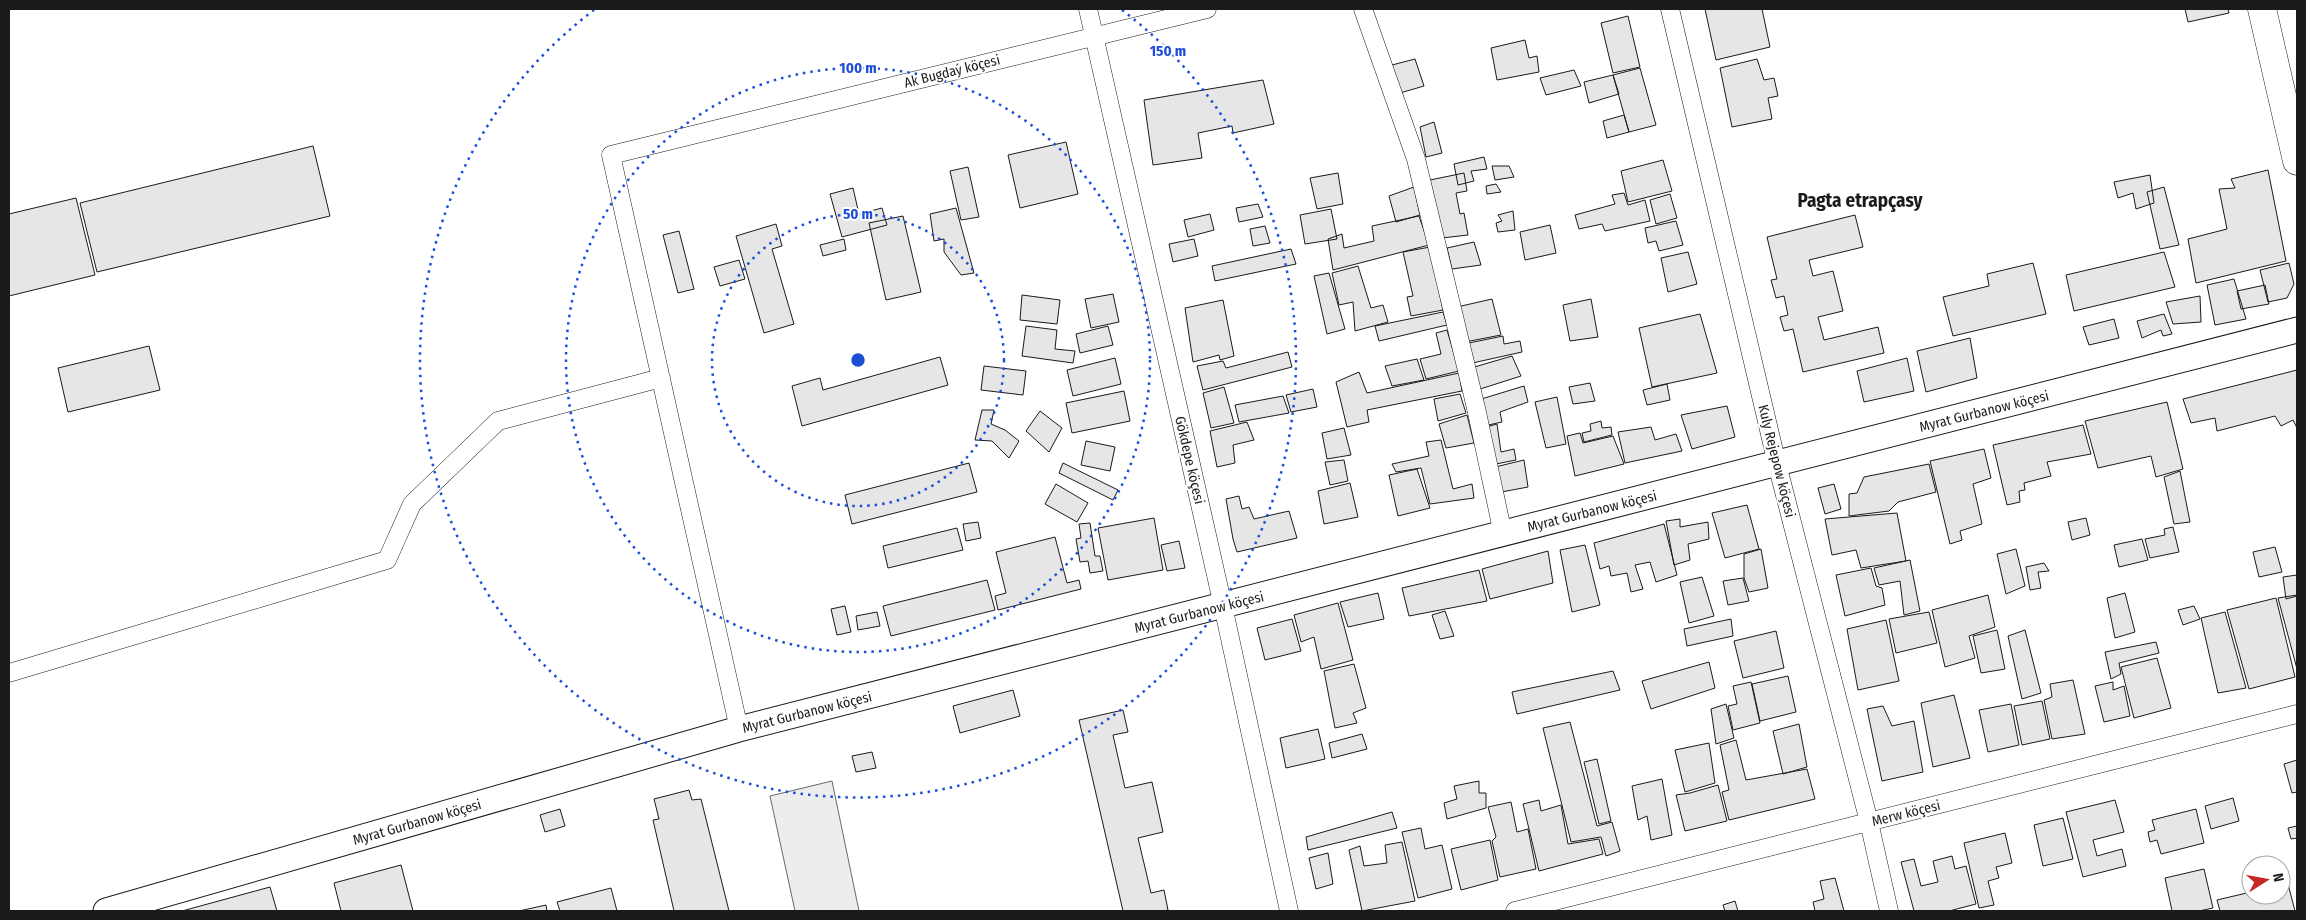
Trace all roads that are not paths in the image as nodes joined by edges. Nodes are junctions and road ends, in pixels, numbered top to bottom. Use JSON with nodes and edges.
{"nodes":[{"id":1,"x":1088,"y":9,"type":"edge"},
{"id":2,"x":1207,"y":9,"type":"edge"},
{"id":3,"x":1363,"y":9,"type":"edge"},
{"id":4,"x":1670,"y":9,"type":"edge"},
{"id":5,"x":2262,"y":9,"type":"edge"},
{"id":6,"x":1095,"y":36,"type":"junction"},
{"id":7,"x":2297,"y":161,"type":"edge"},
{"id":8,"x":2297,"y":330,"type":"edge"},
{"id":9,"x":660,"y":378,"type":"junction"},
{"id":10,"x":1777,"y":464,"type":"junction"},
{"id":11,"x":1503,"y":534,"type":"junction"},
{"id":12,"x":1223,"y":606,"type":"junction"},
{"id":13,"x":9,"y":673,"type":"edge"},
{"id":14,"x":2297,"y":714,"type":"edge"},
{"id":15,"x":739,"y":729,"type":"junction"},
{"id":16,"x":1869,"y":822,"type":"junction"},
{"id":17,"x":106,"y":911,"type":"edge"},
{"id":18,"x":1289,"y":911,"type":"edge"},
{"id":19,"x":1515,"y":911,"type":"edge"},
{"id":20,"x":1889,"y":911,"type":"edge"}],
"edges":[{"from":1,"to":6,"type":"street","name":"Gökdepe köçesi"},
{"from":2,"to":6,"type":"street","name":"Ak Bugdaý köçesi"},
{"from":3,"to":11,"type":"street"},
{"from":4,"to":10,"type":"street","name":"Kuly Rejepow köçesi"},
{"from":5,"to":7,"type":"main road"},
{"from":6,"to":9,"type":"street","name":"Ak Bugdaý köçesi"},
{"from":6,"to":12,"type":"street","name":"Gökdepe köçesi"},
{"from":8,"to":10,"type":"street","name":"Myrat Gurbanow köçesi"},
{"from":9,"to":13,"type":"street"},
{"from":9,"to":15,"type":"street"},
{"from":10,"to":11,"type":"street","name":"Myrat Gurbanow köçesi"},
{"from":10,"to":16,"type":"street","name":"Kuly Rejepow köçesi"},
{"from":11,"to":12,"type":"street","name":"Myrat Gurbanow köçesi"},
{"from":12,"to":15,"type":"street","name":"Myrat Gurbanow köçesi"},
{"from":12,"to":18,"type":"street","name":"Gökdepe köçesi"},
{"from":14,"to":16,"type":"street","name":"Merw köçesi"},
{"from":15,"to":17,"type":"street","name":"Myrat Gurbanow köçesi"},
{"from":16,"to":19,"type":"street","name":"Merw köçesi"},
{"from":16,"to":20,"type":"street","name":"Kuly Rejepow köçesi"}]}
